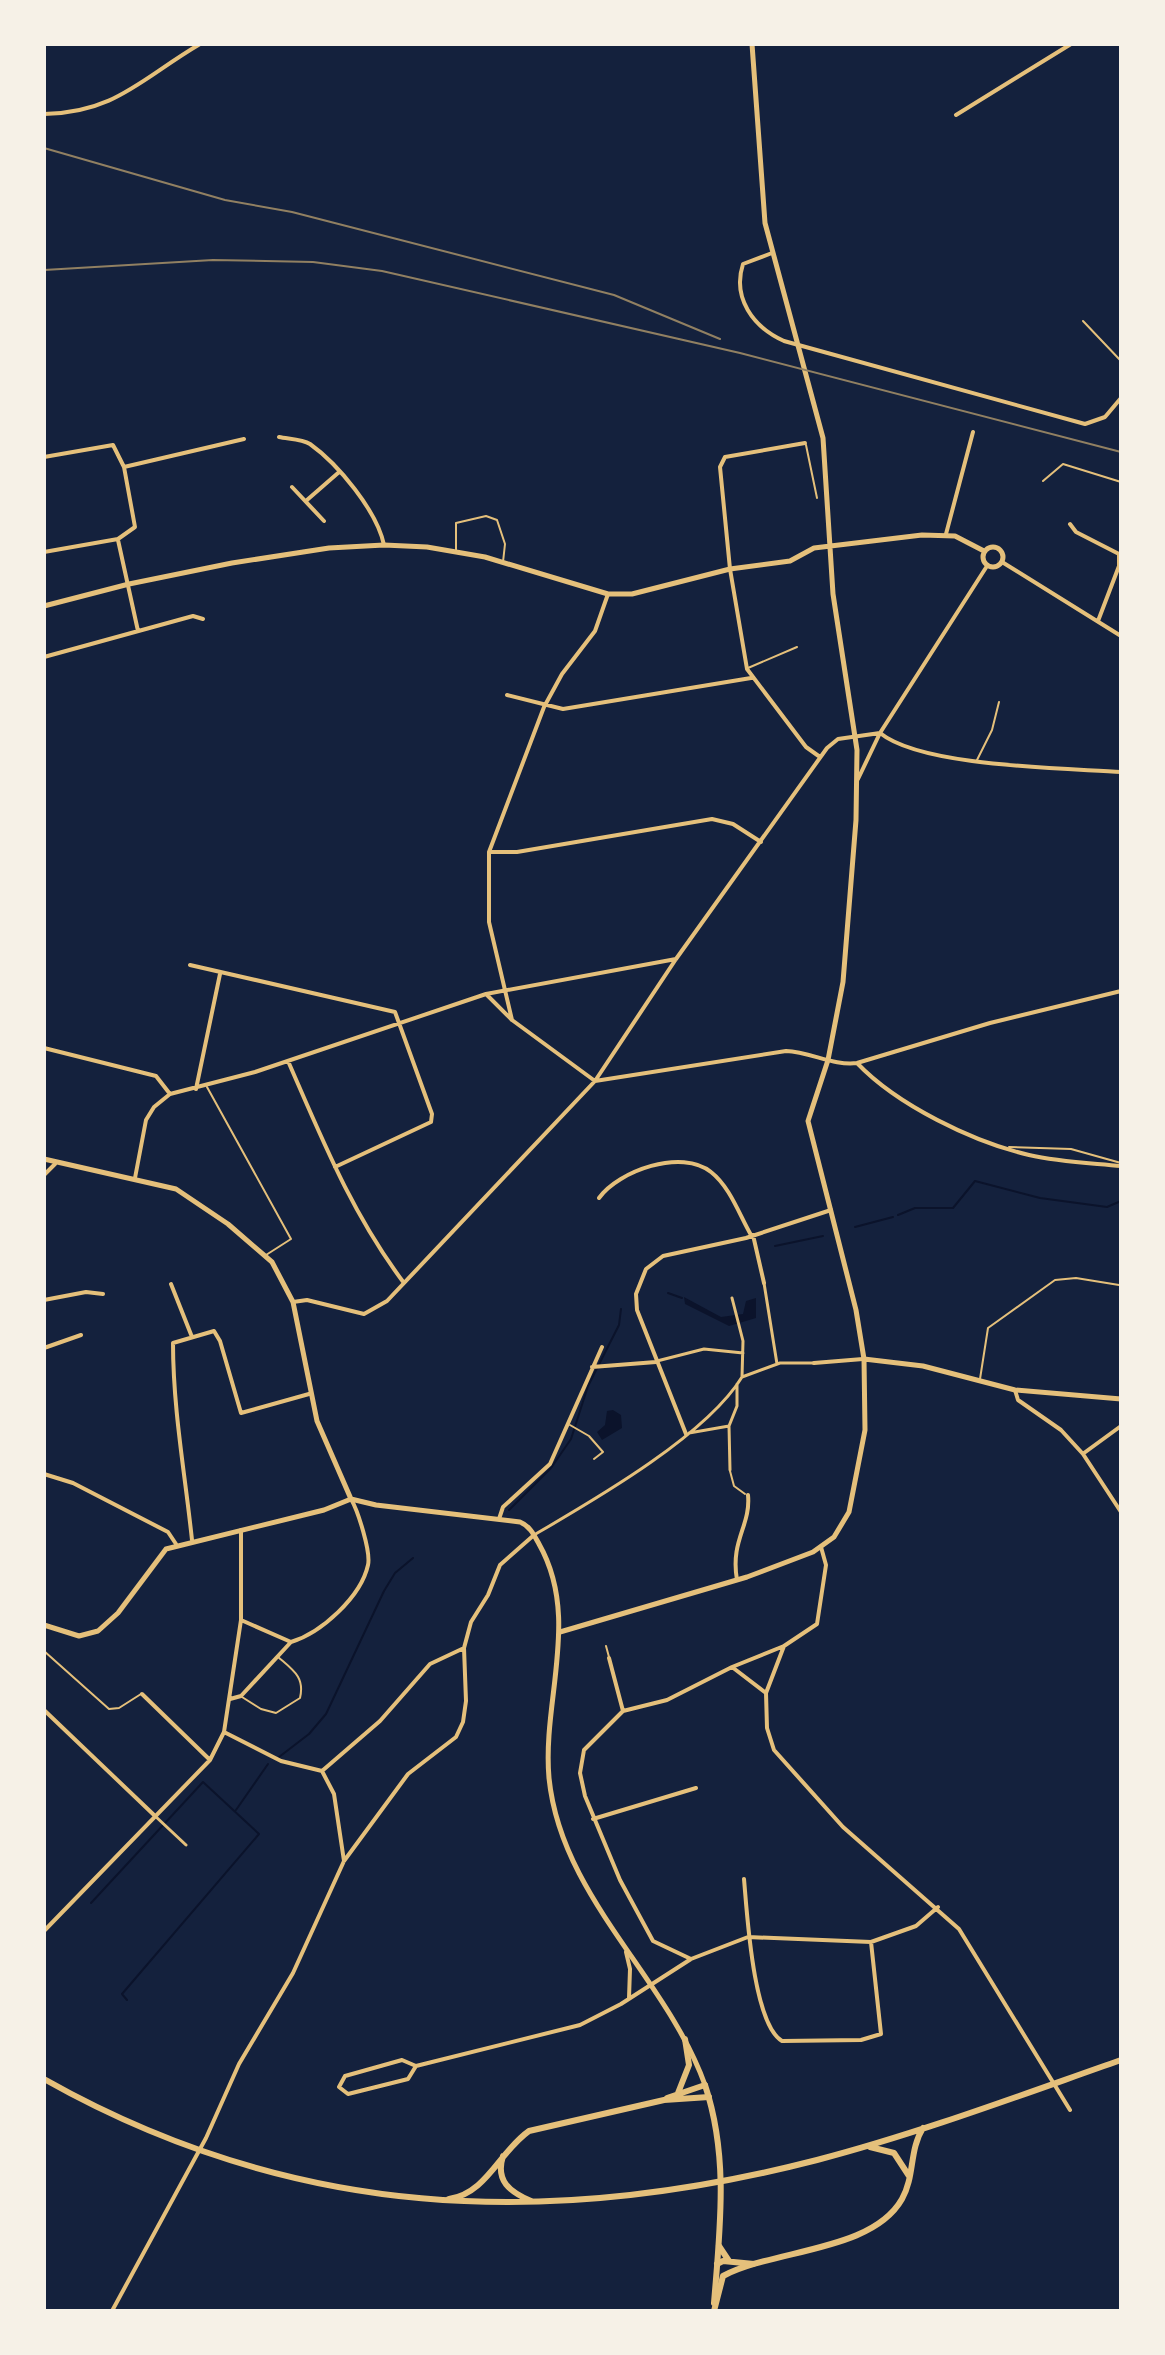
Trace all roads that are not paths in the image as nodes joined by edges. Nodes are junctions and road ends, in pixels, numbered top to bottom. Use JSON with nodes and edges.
{"nodes":[{"id":1,"x":200,"y":44,"type":"edge"},
{"id":2,"x":752,"y":44,"type":"edge"},
{"id":3,"x":1071,"y":44,"type":"edge"},
{"id":4,"x":190,"y":46,"type":"edge"},
{"id":5,"x":44,"y":114,"type":"edge"},
{"id":6,"x":956,"y":115,"type":"dead end"},
{"id":7,"x":772,"y":253,"type":"junction"},
{"id":8,"x":1083,"y":321,"type":"dead end"},
{"id":9,"x":1121,"y":361,"type":"edge"},
{"id":10,"x":1121,"y":398,"type":"edge"},
{"id":11,"x":973,"y":432,"type":"dead end"},
{"id":12,"x":279,"y":437,"type":"dead end"},
{"id":13,"x":244,"y":439,"type":"dead end"},
{"id":14,"x":805,"y":443,"type":"joint"},
{"id":15,"x":44,"y":457,"type":"edge"},
{"id":16,"x":124,"y":467,"type":"junction"},
{"id":17,"x":338,"y":473,"type":"junction"},
{"id":18,"x":1043,"y":481,"type":"dead end"},
{"id":19,"x":1121,"y":482,"type":"edge"},
{"id":20,"x":292,"y":487,"type":"dead end"},
{"id":21,"x":817,"y":498,"type":"dead end"},
{"id":22,"x":307,"y":500,"type":"junction"},
{"id":23,"x":324,"y":521,"type":"dead end"},
{"id":24,"x":1070,"y":524,"type":"dead end"},
{"id":25,"x":946,"y":534,"type":"junction"},
{"id":26,"x":118,"y":539,"type":"junction"},
{"id":27,"x":384,"y":545,"type":"junction"},
{"id":28,"x":829,"y":546,"type":"junction"},
{"id":29,"x":456,"y":551,"type":"junction"},
{"id":30,"x":984,"y":551,"type":"junction"},
{"id":31,"x":44,"y":552,"type":"edge"},
{"id":32,"x":503,"y":562,"type":"junction"},
{"id":33,"x":1002,"y":562,"type":"junction"},
{"id":34,"x":987,"y":566,"type":"junction"},
{"id":35,"x":730,"y":569,"type":"junction"},
{"id":36,"x":129,"y":584,"type":"junction"},
{"id":37,"x":608,"y":594,"type":"junction"},
{"id":38,"x":44,"y":606,"type":"edge"},
{"id":39,"x":203,"y":619,"type":"dead end"},
{"id":40,"x":1098,"y":621,"type":"junction"},
{"id":41,"x":138,"y":631,"type":"junction"},
{"id":42,"x":1121,"y":636,"type":"edge"},
{"id":43,"x":797,"y":647,"type":"dead end"},
{"id":44,"x":44,"y":657,"type":"edge"},
{"id":45,"x":747,"y":669,"type":"junction"},
{"id":46,"x":751,"y":678,"type":"junction"},
{"id":47,"x":507,"y":695,"type":"dead end"},
{"id":48,"x":999,"y":702,"type":"dead end"},
{"id":49,"x":544,"y":707,"type":"junction"},
{"id":50,"x":880,"y":733,"type":"junction"},
{"id":51,"x":855,"y":737,"type":"junction"},
{"id":52,"x":820,"y":757,"type":"junction"},
{"id":53,"x":977,"y":760,"type":"junction"},
{"id":54,"x":1121,"y":772,"type":"edge"},
{"id":55,"x":858,"y":779,"type":"junction"},
{"id":56,"x":761,"y":842,"type":"junction"},
{"id":57,"x":489,"y":852,"type":"junction"},
{"id":58,"x":676,"y":959,"type":"junction"},
{"id":59,"x":190,"y":965,"type":"dead end"},
{"id":60,"x":220,"y":973,"type":"junction"},
{"id":61,"x":506,"y":989,"type":"junction"},
{"id":62,"x":1121,"y":991,"type":"edge"},
{"id":63,"x":486,"y":994,"type":"junction"},
{"id":64,"x":512,"y":1020,"type":"junction"},
{"id":65,"x":399,"y":1022,"type":"junction"},
{"id":66,"x":44,"y":1048,"type":"edge"},
{"id":67,"x":828,"y":1060,"type":"junction"},
{"id":68,"x":288,"y":1061,"type":"junction"},
{"id":69,"x":857,"y":1063,"type":"junction"},
{"id":70,"x":595,"y":1081,"type":"junction"},
{"id":71,"x":207,"y":1087,"type":"junction"},
{"id":72,"x":196,"y":1089,"type":"junction"},
{"id":73,"x":170,"y":1094,"type":"junction"},
{"id":74,"x":1009,"y":1147,"type":"junction"},
{"id":75,"x":44,"y":1159,"type":"edge"},
{"id":76,"x":55,"y":1164,"type":"junction"},
{"id":77,"x":1121,"y":1164,"type":"edge"},
{"id":78,"x":335,"y":1167,"type":"junction"},
{"id":79,"x":44,"y":1175,"type":"edge"},
{"id":80,"x":135,"y":1178,"type":"junction"},
{"id":81,"x":599,"y":1198,"type":"dead end"},
{"id":82,"x":831,"y":1210,"type":"junction"},
{"id":83,"x":752,"y":1236,"type":"junction"},
{"id":84,"x":265,"y":1255,"type":"junction"},
{"id":85,"x":404,"y":1283,"type":"junction"},
{"id":86,"x":764,"y":1283,"type":"joint"},
{"id":87,"x":171,"y":1284,"type":"dead end"},
{"id":88,"x":1119,"y":1285,"type":"dead end"},
{"id":89,"x":103,"y":1294,"type":"dead end"},
{"id":90,"x":732,"y":1298,"type":"dead end"},
{"id":91,"x":44,"y":1300,"type":"edge"},
{"id":92,"x":293,"y":1302,"type":"junction"},
{"id":93,"x":81,"y":1335,"type":"dead end"},
{"id":94,"x":192,"y":1337,"type":"junction"},
{"id":95,"x":602,"y":1347,"type":"dead end"},
{"id":96,"x":44,"y":1348,"type":"edge"},
{"id":97,"x":743,"y":1353,"type":"junction"},
{"id":98,"x":864,"y":1359,"type":"junction"},
{"id":99,"x":656,"y":1362,"type":"junction"},
{"id":100,"x":814,"y":1363,"type":"joint"},
{"id":101,"x":777,"y":1364,"type":"junction"},
{"id":102,"x":594,"y":1367,"type":"junction"},
{"id":103,"x":742,"y":1377,"type":"junction"},
{"id":104,"x":980,"y":1381,"type":"junction"},
{"id":105,"x":737,"y":1384,"type":"junction"},
{"id":106,"x":1015,"y":1390,"type":"junction"},
{"id":107,"x":309,"y":1394,"type":"junction"},
{"id":108,"x":1121,"y":1399,"type":"edge"},
{"id":109,"x":573,"y":1426,"type":"junction"},
{"id":110,"x":729,"y":1426,"type":"junction"},
{"id":111,"x":1121,"y":1426,"type":"edge"},
{"id":112,"x":686,"y":1434,"type":"junction"},
{"id":113,"x":1083,"y":1454,"type":"junction"},
{"id":114,"x":594,"y":1459,"type":"dead end"},
{"id":115,"x":730,"y":1470,"type":"joint"},
{"id":116,"x":44,"y":1474,"type":"edge"},
{"id":117,"x":748,"y":1495,"type":"joint"},
{"id":118,"x":351,"y":1499,"type":"junction"},
{"id":119,"x":1121,"y":1512,"type":"edge"},
{"id":120,"x":499,"y":1519,"type":"junction"},
{"id":121,"x":241,"y":1528,"type":"junction"},
{"id":122,"x":534,"y":1535,"type":"junction"},
{"id":123,"x":192,"y":1540,"type":"junction"},
{"id":124,"x":176,"y":1544,"type":"junction"},
{"id":125,"x":821,"y":1547,"type":"junction"},
{"id":126,"x":737,"y":1580,"type":"junction"},
{"id":127,"x":241,"y":1620,"type":"junction"},
{"id":128,"x":44,"y":1625,"type":"edge"},
{"id":129,"x":560,"y":1632,"type":"junction"},
{"id":130,"x":291,"y":1642,"type":"junction"},
{"id":131,"x":606,"y":1646,"type":"dead end"},
{"id":132,"x":784,"y":1646,"type":"junction"},
{"id":133,"x":464,"y":1648,"type":"junction"},
{"id":134,"x":44,"y":1651,"type":"edge"},
{"id":135,"x":277,"y":1656,"type":"junction"},
{"id":136,"x":609,"y":1658,"type":"joint"},
{"id":137,"x":732,"y":1667,"type":"junction"},
{"id":138,"x":766,"y":1693,"type":"junction"},
{"id":139,"x":142,"y":1694,"type":"joint"},
{"id":140,"x":241,"y":1696,"type":"junction"},
{"id":141,"x":228,"y":1700,"type":"junction"},
{"id":142,"x":44,"y":1710,"type":"edge"},
{"id":143,"x":623,"y":1711,"type":"junction"},
{"id":144,"x":224,"y":1732,"type":"junction"},
{"id":145,"x":210,"y":1760,"type":"junction"},
{"id":146,"x":322,"y":1771,"type":"junction"},
{"id":147,"x":696,"y":1788,"type":"dead end"},
{"id":148,"x":154,"y":1815,"type":"junction"},
{"id":149,"x":593,"y":1819,"type":"junction"},
{"id":150,"x":186,"y":1845,"type":"dead end"},
{"id":151,"x":344,"y":1861,"type":"junction"},
{"id":152,"x":744,"y":1879,"type":"dead end"},
{"id":153,"x":938,"y":1907,"type":"junction"},
{"id":154,"x":44,"y":1931,"type":"edge"},
{"id":155,"x":748,"y":1937,"type":"junction"},
{"id":156,"x":871,"y":1942,"type":"junction"},
{"id":157,"x":625,"y":1945,"type":"junction"},
{"id":158,"x":691,"y":1959,"type":"junction"},
{"id":159,"x":651,"y":1982,"type":"junction"},
{"id":160,"x":628,"y":1999,"type":"junction"},
{"id":161,"x":685,"y":2039,"type":"junction"},
{"id":162,"x":1121,"y":2060,"type":"edge"},
{"id":163,"x":416,"y":2066,"type":"junction"},
{"id":164,"x":44,"y":2079,"type":"edge"},
{"id":165,"x":705,"y":2085,"type":"junction"},
{"id":166,"x":678,"y":2093,"type":"junction"},
{"id":167,"x":709,"y":2097,"type":"junction"},
{"id":168,"x":664,"y":2100,"type":"junction"},
{"id":169,"x":1070,"y":2110,"type":"dead end"},
{"id":170,"x":923,"y":2128,"type":"junction"},
{"id":171,"x":866,"y":2146,"type":"junction"},
{"id":172,"x":504,"y":2153,"type":"junction"},
{"id":173,"x":910,"y":2180,"type":"junction"},
{"id":174,"x":437,"y":2200,"type":"junction"},
{"id":175,"x":534,"y":2202,"type":"junction"},
{"id":176,"x":719,"y":2246,"type":"junction"},
{"id":177,"x":729,"y":2261,"type":"junction"},
{"id":178,"x":717,"y":2264,"type":"junction"},
{"id":179,"x":758,"y":2264,"type":"junction"},
{"id":180,"x":728,"y":2273,"type":"junction"},
{"id":181,"x":112,"y":2311,"type":"edge"},
{"id":182,"x":714,"y":2311,"type":"edge"}],
"edges":[{"from":1,"to":4,"type":"street"},
{"from":2,"to":7,"type":"street"},
{"from":3,"to":6,"type":"street"},
{"from":4,"to":5,"type":"street"},
{"from":7,"to":10,"type":"street"},
{"from":7,"to":28,"type":"street"},
{"from":8,"to":9,"type":"lane"},
{"from":11,"to":25,"type":"street"},
{"from":12,"to":17,"type":"street"},
{"from":13,"to":16,"type":"street"},
{"from":14,"to":21,"type":"lane"},
{"from":14,"to":35,"type":"street"},
{"from":15,"to":16,"type":"street"},
{"from":16,"to":26,"type":"street"},
{"from":17,"to":22,"type":"street"},
{"from":17,"to":27,"type":"street"},
{"from":18,"to":19,"type":"lane"},
{"from":20,"to":22,"type":"street"},
{"from":22,"to":23,"type":"street"},
{"from":24,"to":40,"type":"street"},
{"from":25,"to":28,"type":"street"},
{"from":25,"to":30,"type":"street"},
{"from":26,"to":31,"type":"street"},
{"from":26,"to":36,"type":"street"},
{"from":27,"to":29,"type":"street"},
{"from":27,"to":36,"type":"street"},
{"from":28,"to":35,"type":"street"},
{"from":28,"to":51,"type":"street"},
{"from":29,"to":32,"type":"street"},
{"from":29,"to":32,"type":"lane"},
{"from":30,"to":33,"type":"street"},
{"from":30,"to":34,"type":"street"},
{"from":32,"to":37,"type":"street"},
{"from":33,"to":34,"type":"street"},
{"from":33,"to":40,"type":"street"},
{"from":34,"to":50,"type":"street"},
{"from":35,"to":37,"type":"street"},
{"from":35,"to":45,"type":"street"},
{"from":36,"to":38,"type":"street"},
{"from":36,"to":41,"type":"street"},
{"from":37,"to":49,"type":"street"},
{"from":39,"to":41,"type":"street"},
{"from":40,"to":42,"type":"street"},
{"from":41,"to":44,"type":"street"},
{"from":43,"to":45,"type":"lane"},
{"from":45,"to":46,"type":"street"},
{"from":46,"to":49,"type":"street"},
{"from":46,"to":52,"type":"street"},
{"from":47,"to":49,"type":"street"},
{"from":48,"to":53,"type":"lane"},
{"from":49,"to":57,"type":"street"},
{"from":50,"to":51,"type":"street"},
{"from":50,"to":53,"type":"street"},
{"from":50,"to":55,"type":"street"},
{"from":51,"to":52,"type":"street"},
{"from":51,"to":55,"type":"street"},
{"from":52,"to":56,"type":"street"},
{"from":53,"to":54,"type":"street"},
{"from":55,"to":67,"type":"street"},
{"from":56,"to":57,"type":"street"},
{"from":56,"to":58,"type":"street"},
{"from":57,"to":61,"type":"street"},
{"from":58,"to":61,"type":"street"},
{"from":58,"to":70,"type":"street"},
{"from":59,"to":60,"type":"street"},
{"from":60,"to":65,"type":"street"},
{"from":60,"to":72,"type":"street"},
{"from":61,"to":63,"type":"street"},
{"from":61,"to":64,"type":"street"},
{"from":62,"to":69,"type":"street"},
{"from":63,"to":64,"type":"street"},
{"from":63,"to":65,"type":"street"},
{"from":64,"to":70,"type":"street"},
{"from":65,"to":68,"type":"street"},
{"from":65,"to":78,"type":"street"},
{"from":66,"to":73,"type":"street"},
{"from":67,"to":69,"type":"street"},
{"from":67,"to":70,"type":"street"},
{"from":67,"to":82,"type":"street"},
{"from":68,"to":71,"type":"street"},
{"from":68,"to":78,"type":"street"},
{"from":69,"to":74,"type":"street"},
{"from":70,"to":85,"type":"street"},
{"from":71,"to":72,"type":"street"},
{"from":71,"to":84,"type":"lane"},
{"from":72,"to":73,"type":"street"},
{"from":73,"to":80,"type":"street"},
{"from":74,"to":77,"type":"street"},
{"from":74,"to":77,"type":"lane"},
{"from":75,"to":76,"type":"street"},
{"from":76,"to":79,"type":"street"},
{"from":76,"to":80,"type":"street"},
{"from":78,"to":85,"type":"street"},
{"from":80,"to":84,"type":"street"},
{"from":81,"to":83,"type":"street"},
{"from":82,"to":83,"type":"street"},
{"from":82,"to":98,"type":"street"},
{"from":83,"to":86,"type":"street"},
{"from":83,"to":99,"type":"street"},
{"from":84,"to":92,"type":"street"},
{"from":85,"to":92,"type":"street"},
{"from":86,"to":101,"type":"street"},
{"from":87,"to":94,"type":"street"},
{"from":88,"to":104,"type":"lane"},
{"from":89,"to":91,"type":"street"},
{"from":90,"to":97,"type":"street"},
{"from":92,"to":107,"type":"street"},
{"from":93,"to":96,"type":"street"},
{"from":94,"to":107,"type":"street"},
{"from":94,"to":123,"type":"street"},
{"from":95,"to":102,"type":"street"},
{"from":97,"to":99,"type":"street"},
{"from":97,"to":103,"type":"street"},
{"from":98,"to":100,"type":"street"},
{"from":98,"to":104,"type":"street"},
{"from":98,"to":125,"type":"street"},
{"from":99,"to":102,"type":"street"},
{"from":99,"to":112,"type":"street"},
{"from":100,"to":101,"type":"street"},
{"from":101,"to":103,"type":"street"},
{"from":102,"to":109,"type":"street"},
{"from":103,"to":105,"type":"street"},
{"from":104,"to":106,"type":"street"},
{"from":105,"to":110,"type":"street"},
{"from":105,"to":112,"type":"street"},
{"from":106,"to":108,"type":"street"},
{"from":106,"to":113,"type":"street"},
{"from":107,"to":118,"type":"street"},
{"from":109,"to":114,"type":"lane"},
{"from":109,"to":120,"type":"street"},
{"from":110,"to":112,"type":"street"},
{"from":110,"to":115,"type":"street"},
{"from":111,"to":113,"type":"street"},
{"from":112,"to":122,"type":"street"},
{"from":113,"to":119,"type":"street"},
{"from":115,"to":117,"type":"lane"},
{"from":116,"to":124,"type":"street"},
{"from":117,"to":126,"type":"street"},
{"from":118,"to":120,"type":"street"},
{"from":118,"to":121,"type":"street"},
{"from":118,"to":130,"type":"street"},
{"from":120,"to":122,"type":"street"},
{"from":121,"to":123,"type":"street"},
{"from":121,"to":127,"type":"street"},
{"from":122,"to":129,"type":"street"},
{"from":122,"to":133,"type":"street"},
{"from":123,"to":124,"type":"street"},
{"from":124,"to":128,"type":"street"},
{"from":125,"to":126,"type":"street"},
{"from":125,"to":132,"type":"street"},
{"from":126,"to":129,"type":"street"},
{"from":127,"to":130,"type":"street"},
{"from":127,"to":141,"type":"street"},
{"from":129,"to":157,"type":"street"},
{"from":130,"to":135,"type":"street"},
{"from":131,"to":136,"type":"lane"},
{"from":132,"to":137,"type":"street"},
{"from":132,"to":138,"type":"street"},
{"from":133,"to":146,"type":"street"},
{"from":133,"to":151,"type":"street"},
{"from":134,"to":139,"type":"lane"},
{"from":135,"to":140,"type":"street"},
{"from":135,"to":140,"type":"lane"},
{"from":136,"to":143,"type":"street"},
{"from":137,"to":138,"type":"street"},
{"from":137,"to":143,"type":"street"},
{"from":138,"to":153,"type":"street"},
{"from":139,"to":145,"type":"street"},
{"from":140,"to":141,"type":"street"},
{"from":141,"to":144,"type":"street"},
{"from":142,"to":148,"type":"street"},
{"from":143,"to":149,"type":"street"},
{"from":144,"to":145,"type":"street"},
{"from":144,"to":146,"type":"street"},
{"from":145,"to":148,"type":"street"},
{"from":146,"to":151,"type":"street"},
{"from":147,"to":149,"type":"street"},
{"from":148,"to":150,"type":"street"},
{"from":148,"to":154,"type":"street"},
{"from":149,"to":158,"type":"street"},
{"from":151,"to":181,"type":"street"},
{"from":152,"to":155,"type":"street"},
{"from":153,"to":156,"type":"street"},
{"from":153,"to":169,"type":"street"},
{"from":155,"to":156,"type":"street"},
{"from":155,"to":156,"type":"street"},
{"from":155,"to":158,"type":"street"},
{"from":157,"to":159,"type":"street"},
{"from":157,"to":160,"type":"street"},
{"from":158,"to":159,"type":"street"},
{"from":159,"to":160,"type":"street"},
{"from":159,"to":161,"type":"street"},
{"from":160,"to":163,"type":"street"},
{"from":161,"to":165,"type":"street"},
{"from":161,"to":166,"type":"main road"},
{"from":162,"to":170,"type":"main road"},
{"from":163,"to":163,"type":"street"},
{"from":164,"to":174,"type":"main road"},
{"from":165,"to":166,"type":"main road"},
{"from":165,"to":167,"type":"main road"},
{"from":166,"to":168,"type":"main road"},
{"from":167,"to":168,"type":"main road"},
{"from":167,"to":176,"type":"main road"},
{"from":168,"to":172,"type":"main road"},
{"from":170,"to":171,"type":"main road"},
{"from":170,"to":173,"type":"main road"},
{"from":171,"to":173,"type":"main road"},
{"from":171,"to":175,"type":"main road"},
{"from":172,"to":174,"type":"main road"},
{"from":172,"to":175,"type":"main road"},
{"from":173,"to":179,"type":"main road"},
{"from":174,"to":175,"type":"main road"},
{"from":176,"to":177,"type":"main road"},
{"from":176,"to":178,"type":"main road"},
{"from":177,"to":178,"type":"main road"},
{"from":177,"to":179,"type":"main road"},
{"from":178,"to":180,"type":"main road"},
{"from":178,"to":182,"type":"main road"},
{"from":179,"to":180,"type":"main road"},
{"from":180,"to":182,"type":"main road"}]}
